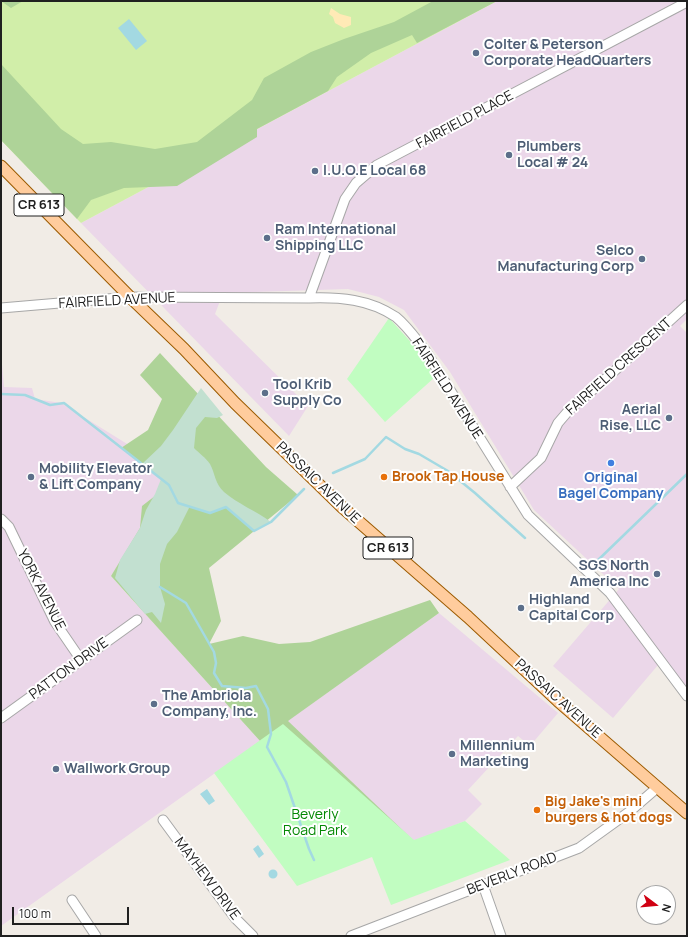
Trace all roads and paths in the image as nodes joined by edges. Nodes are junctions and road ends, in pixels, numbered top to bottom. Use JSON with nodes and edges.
{"nodes":[{"id":1,"x":687,"y":2,"type":"edge"},
{"id":2,"x":1,"y":166,"type":"edge"},
{"id":3,"x":130,"y":297,"type":"junction"},
{"id":4,"x":309,"y":298,"type":"junction"},
{"id":5,"x":687,"y":304,"type":"edge"},
{"id":6,"x":1,"y":308,"type":"edge"},
{"id":7,"x":510,"y":487,"type":"junction"},
{"id":8,"x":1,"y":519,"type":"edge"},
{"id":9,"x":137,"y":620,"type":"dead end"},
{"id":10,"x":81,"y":660,"type":"junction"},
{"id":11,"x":687,"y":696,"type":"edge"},
{"id":12,"x":1,"y":718,"type":"edge"},
{"id":13,"x":658,"y":787,"type":"junction"},
{"id":14,"x":687,"y":813,"type":"edge"},
{"id":15,"x":163,"y":820,"type":"dead end"},
{"id":16,"x":483,"y":885,"type":"junction"},
{"id":17,"x":72,"y":900,"type":"dead end"},
{"id":18,"x":96,"y":936,"type":"edge"},
{"id":19,"x":253,"y":936,"type":"edge"},
{"id":20,"x":353,"y":936,"type":"edge"},
{"id":21,"x":501,"y":936,"type":"edge"}],
"edges":[{"from":1,"to":4,"type":"street","name":"FAIRFIELD PLACE"},
{"from":2,"to":3,"type":"main road","name":"PASSAIC AVENUE","number":"CR 613"},
{"from":3,"to":4,"type":"street","name":"FAIRFIELD AVENUE"},
{"from":3,"to":6,"type":"street","name":"FAIRFIELD AVENUE"},
{"from":3,"to":13,"type":"main road","name":"PASSAIC AVENUE","number":"CR 613"},
{"from":4,"to":7,"type":"street","name":"FAIRFIELD AVENUE"},
{"from":5,"to":7,"type":"street","name":"FAIRFIELD CRESCENT"},
{"from":7,"to":11,"type":"street","name":"FAIRFIELD AVENUE"},
{"from":8,"to":10,"type":"street","name":"YORK AVENUE"},
{"from":9,"to":10,"type":"street","name":"PATTON DRIVE"},
{"from":10,"to":12,"type":"street","name":"PATTON DRIVE"},
{"from":13,"to":14,"type":"main road","name":"PASSAIC AVENUE","number":"CR 613"},
{"from":13,"to":16,"type":"street","name":"BEVERLY ROAD"},
{"from":15,"to":19,"type":"street","name":"MAYHEW DRIVE"},
{"from":16,"to":20,"type":"street","name":"BEVERLY ROAD"},
{"from":16,"to":21,"type":"street"},
{"from":17,"to":18,"type":"street"}]}
